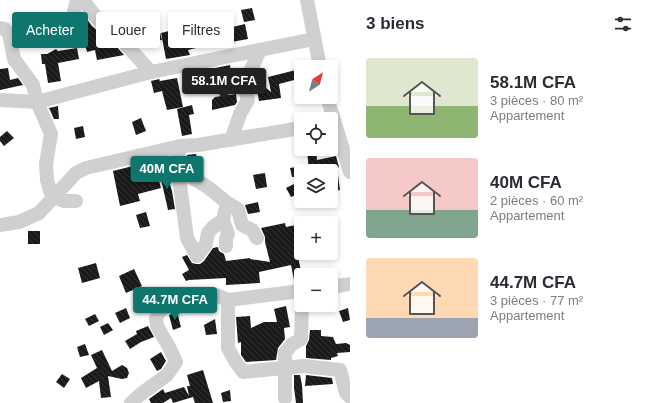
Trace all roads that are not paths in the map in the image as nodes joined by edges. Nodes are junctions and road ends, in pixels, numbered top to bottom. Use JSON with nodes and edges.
{"nodes":[{"id":1,"x":77,"y":0,"type":"edge"},
{"id":2,"x":83,"y":0,"type":"edge"},
{"id":3,"x":307,"y":0,"type":"edge"},
{"id":4,"x":74,"y":12,"type":"edge"},
{"id":5,"x":0,"y":28,"type":"edge"},
{"id":6,"x":314,"y":39,"type":"junction"},
{"id":7,"x":260,"y":50,"type":"junction"},
{"id":8,"x":318,"y":60,"type":"edge"},
{"id":9,"x":150,"y":72,"type":"junction"},
{"id":10,"x":0,"y":100,"type":"edge"},
{"id":11,"x":37,"y":102,"type":"junction"},
{"id":12,"x":294,"y":129,"type":"edge"},
{"id":13,"x":338,"y":137,"type":"edge"},
{"id":14,"x":231,"y":140,"type":"junction"},
{"id":15,"x":180,"y":146,"type":"junction"},
{"id":16,"x":157,"y":152,"type":"junction"},
{"id":17,"x":177,"y":162,"type":"junction"},
{"id":18,"x":350,"y":172,"type":"edge"},
{"id":19,"x":54,"y":197,"type":"junction"},
{"id":20,"x":76,"y":200,"type":"dead end"},
{"id":21,"x":226,"y":202,"type":"junction"},
{"id":22,"x":223,"y":220,"type":"junction"},
{"id":23,"x":0,"y":225,"type":"edge"},
{"id":24,"x":242,"y":225,"type":"junction"},
{"id":25,"x":257,"y":238,"type":"dead end"},
{"id":26,"x":227,"y":240,"type":"junction"},
{"id":27,"x":206,"y":244,"type":"junction"},
{"id":28,"x":350,"y":284,"type":"edge"},
{"id":29,"x":338,"y":286,"type":"edge"},
{"id":30,"x":294,"y":292,"type":"edge"},
{"id":31,"x":228,"y":300,"type":"junction"},
{"id":32,"x":302,"y":312,"type":"edge"},
{"id":33,"x":285,"y":368,"type":"junction"},
{"id":34,"x":350,"y":397,"type":"edge"},
{"id":35,"x":284,"y":398,"type":"dead end"},
{"id":36,"x":132,"y":403,"type":"edge"}],
"edges":[{"from":1,"to":4,"type":"street"},
{"from":2,"to":9,"type":"street"},
{"from":3,"to":6,"type":"street"},
{"from":5,"to":11,"type":"street"},
{"from":6,"to":7,"type":"street"},
{"from":6,"to":8,"type":"street"},
{"from":7,"to":9,"type":"street"},
{"from":7,"to":14,"type":"street"},
{"from":9,"to":11,"type":"street"},
{"from":10,"to":11,"type":"street"},
{"from":11,"to":19,"type":"street"},
{"from":12,"to":14,"type":"street"},
{"from":13,"to":18,"type":"street"},
{"from":14,"to":15,"type":"street"},
{"from":15,"to":16,"type":"street"},
{"from":15,"to":17,"type":"street"},
{"from":16,"to":17,"type":"street"},
{"from":16,"to":19,"type":"street"},
{"from":17,"to":21,"type":"street"},
{"from":17,"to":27,"type":"street"},
{"from":19,"to":20,"type":"street"},
{"from":19,"to":23,"type":"street"},
{"from":21,"to":22,"type":"street"},
{"from":21,"to":24,"type":"street"},
{"from":22,"to":26,"type":"street"},
{"from":22,"to":27,"type":"street"},
{"from":24,"to":25,"type":"street"},
{"from":24,"to":26,"type":"street"},
{"from":26,"to":27,"type":"street"},
{"from":28,"to":29,"type":"street"},
{"from":30,"to":31,"type":"street"},
{"from":31,"to":33,"type":"street"},
{"from":31,"to":36,"type":"street"},
{"from":32,"to":33,"type":"street"},
{"from":33,"to":34,"type":"street"},
{"from":33,"to":35,"type":"street"}]}
